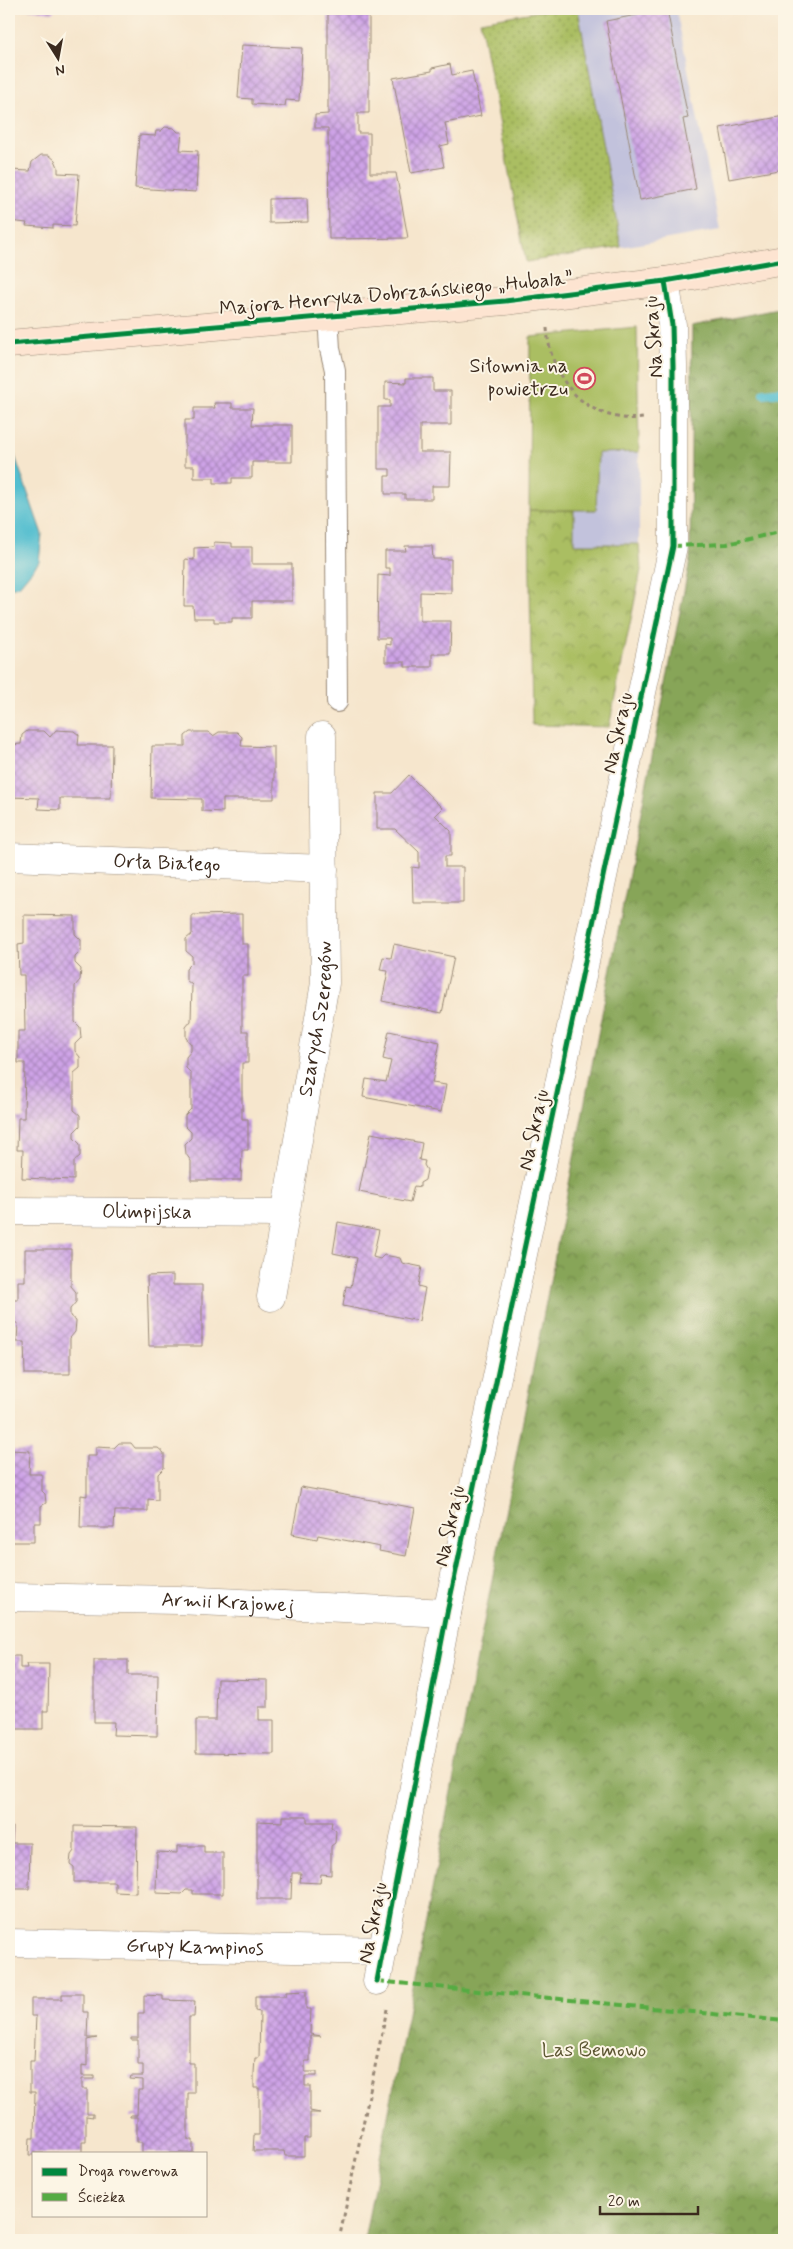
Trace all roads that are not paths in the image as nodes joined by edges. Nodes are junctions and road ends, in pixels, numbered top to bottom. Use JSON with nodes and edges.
{"nodes":[{"id":1,"x":784,"y":260,"type":"edge"},
{"id":2,"x":665,"y":281,"type":"junction"},
{"id":3,"x":328,"y":315,"type":"junction"},
{"id":4,"x":9,"y":344,"type":"edge"},
{"id":5,"x":338,"y":702,"type":"dead end"},
{"id":6,"x":322,"y":736,"type":"dead end"},
{"id":7,"x":9,"y":857,"type":"edge"},
{"id":8,"x":324,"y":869,"type":"junction"},
{"id":9,"x":9,"y":1211,"type":"edge"},
{"id":10,"x":285,"y":1213,"type":"junction"},
{"id":11,"x":271,"y":1297,"type":"dead end"},
{"id":12,"x":9,"y":1597,"type":"edge"},
{"id":13,"x":447,"y":1613,"type":"junction"},
{"id":14,"x":9,"y":1943,"type":"edge"},
{"id":15,"x":383,"y":1951,"type":"junction"},
{"id":16,"x":377,"y":1980,"type":"road end"}],
"edges":[{"from":1,"to":2,"type":"street","name":"Majora Henryka Dobrzańskiego „Hubala”"},
{"from":2,"to":3,"type":"street","name":"Majora Henryka Dobrzańskiego „Hubala”"},
{"from":2,"to":13,"type":"street","name":"Na Skraju"},
{"from":3,"to":4,"type":"street","name":"Majora Henryka Dobrzańskiego „Hubala”"},
{"from":3,"to":5,"type":"lane"},
{"from":6,"to":8,"type":"street","name":"Szarych Szeregów"},
{"from":7,"to":8,"type":"street","name":"Orła Białego"},
{"from":8,"to":10,"type":"street","name":"Szarych Szeregów"},
{"from":9,"to":10,"type":"street","name":"Olimpijska"},
{"from":10,"to":11,"type":"street","name":"Szarych Szeregów"},
{"from":12,"to":13,"type":"street","name":"Armii Krajowej"},
{"from":13,"to":15,"type":"street","name":"Na Skraju"},
{"from":14,"to":15,"type":"street","name":"Grupy Kampinos"},
{"from":15,"to":16,"type":"street","name":"Na Skraju"}]}
